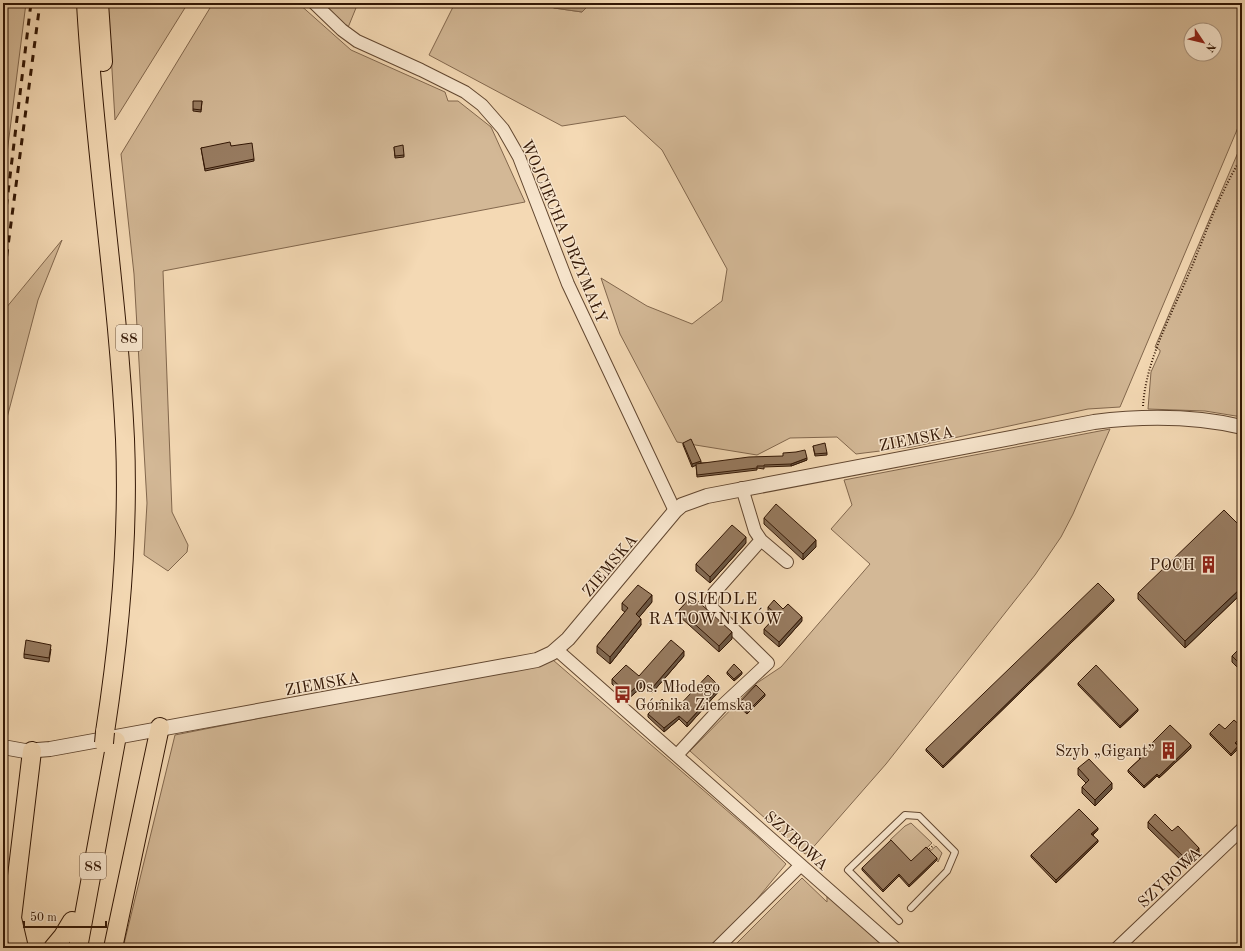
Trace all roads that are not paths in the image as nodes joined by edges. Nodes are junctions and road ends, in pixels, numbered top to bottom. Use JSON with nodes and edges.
{"nodes":[{"id":1,"x":86,"y":3,"type":"edge"},
{"id":2,"x":99,"y":3,"type":"edge"},
{"id":3,"x":314,"y":3,"type":"edge"},
{"id":4,"x":1242,"y":428,"type":"edge"},
{"id":5,"x":742,"y":488,"type":"junction"},
{"id":6,"x":675,"y":511,"type":"junction"},
{"id":7,"x":761,"y":540,"type":"junction"},
{"id":8,"x":787,"y":562,"type":"dead end"},
{"id":9,"x":557,"y":650,"type":"junction"},
{"id":10,"x":160,"y":727,"type":"junction"},
{"id":11,"x":111,"y":737,"type":"junction"},
{"id":12,"x":3,"y":747,"type":"edge"},
{"id":13,"x":32,"y":751,"type":"junction"},
{"id":14,"x":677,"y":755,"type":"junction"},
{"id":15,"x":1242,"y":829,"type":"edge"},
{"id":16,"x":801,"y":865,"type":"junction"},
{"id":17,"x":911,"y":908,"type":"dead end"},
{"id":18,"x":72,"y":921,"type":"junction"},
{"id":19,"x":899,"y":921,"type":"dead end"},
{"id":20,"x":20,"y":946,"type":"edge"},
{"id":21,"x":53,"y":948,"type":"edge"},
{"id":22,"x":67,"y":948,"type":"edge"},
{"id":23,"x":78,"y":948,"type":"edge"},
{"id":24,"x":113,"y":948,"type":"edge"},
{"id":25,"x":717,"y":948,"type":"edge"},
{"id":26,"x":895,"y":948,"type":"edge"},
{"id":27,"x":1117,"y":948,"type":"edge"}],
"edges":[{"from":1,"to":11,"type":"main road","number":"88"},
{"from":2,"to":11,"type":"main road","number":"88"},
{"from":3,"to":6,"type":"street","name":"WOJCIECHA DRZYMAŁY"},
{"from":4,"to":5,"type":"street","name":"ZIEMSKA"},
{"from":5,"to":6,"type":"street","name":"ZIEMSKA"},
{"from":5,"to":7,"type":"street"},
{"from":6,"to":9,"type":"street","name":"ZIEMSKA"},
{"from":7,"to":8,"type":"street"},
{"from":7,"to":14,"type":"street"},
{"from":9,"to":10,"type":"street","name":"ZIEMSKA"},
{"from":9,"to":14,"type":"street","name":"SZYBOWA"},
{"from":10,"to":13,"type":"street","name":"ZIEMSKA"},
{"from":10,"to":24,"type":"main road"},
{"from":11,"to":18,"type":"main road","number":"88"},
{"from":11,"to":23,"type":"main road","number":"88"},
{"from":12,"to":13,"type":"street","name":"ZIEMSKA"},
{"from":13,"to":20,"type":"main road"},
{"from":14,"to":16,"type":"street","name":"SZYBOWA"},
{"from":15,"to":27,"type":"street","name":"SZYBOWA"},
{"from":16,"to":25,"type":"street"},
{"from":16,"to":26,"type":"street","name":"SZYBOWA"},
{"from":17,"to":19,"type":"lane"},
{"from":18,"to":21,"type":"main road"},
{"from":18,"to":22,"type":"main road","number":"88"}]}
